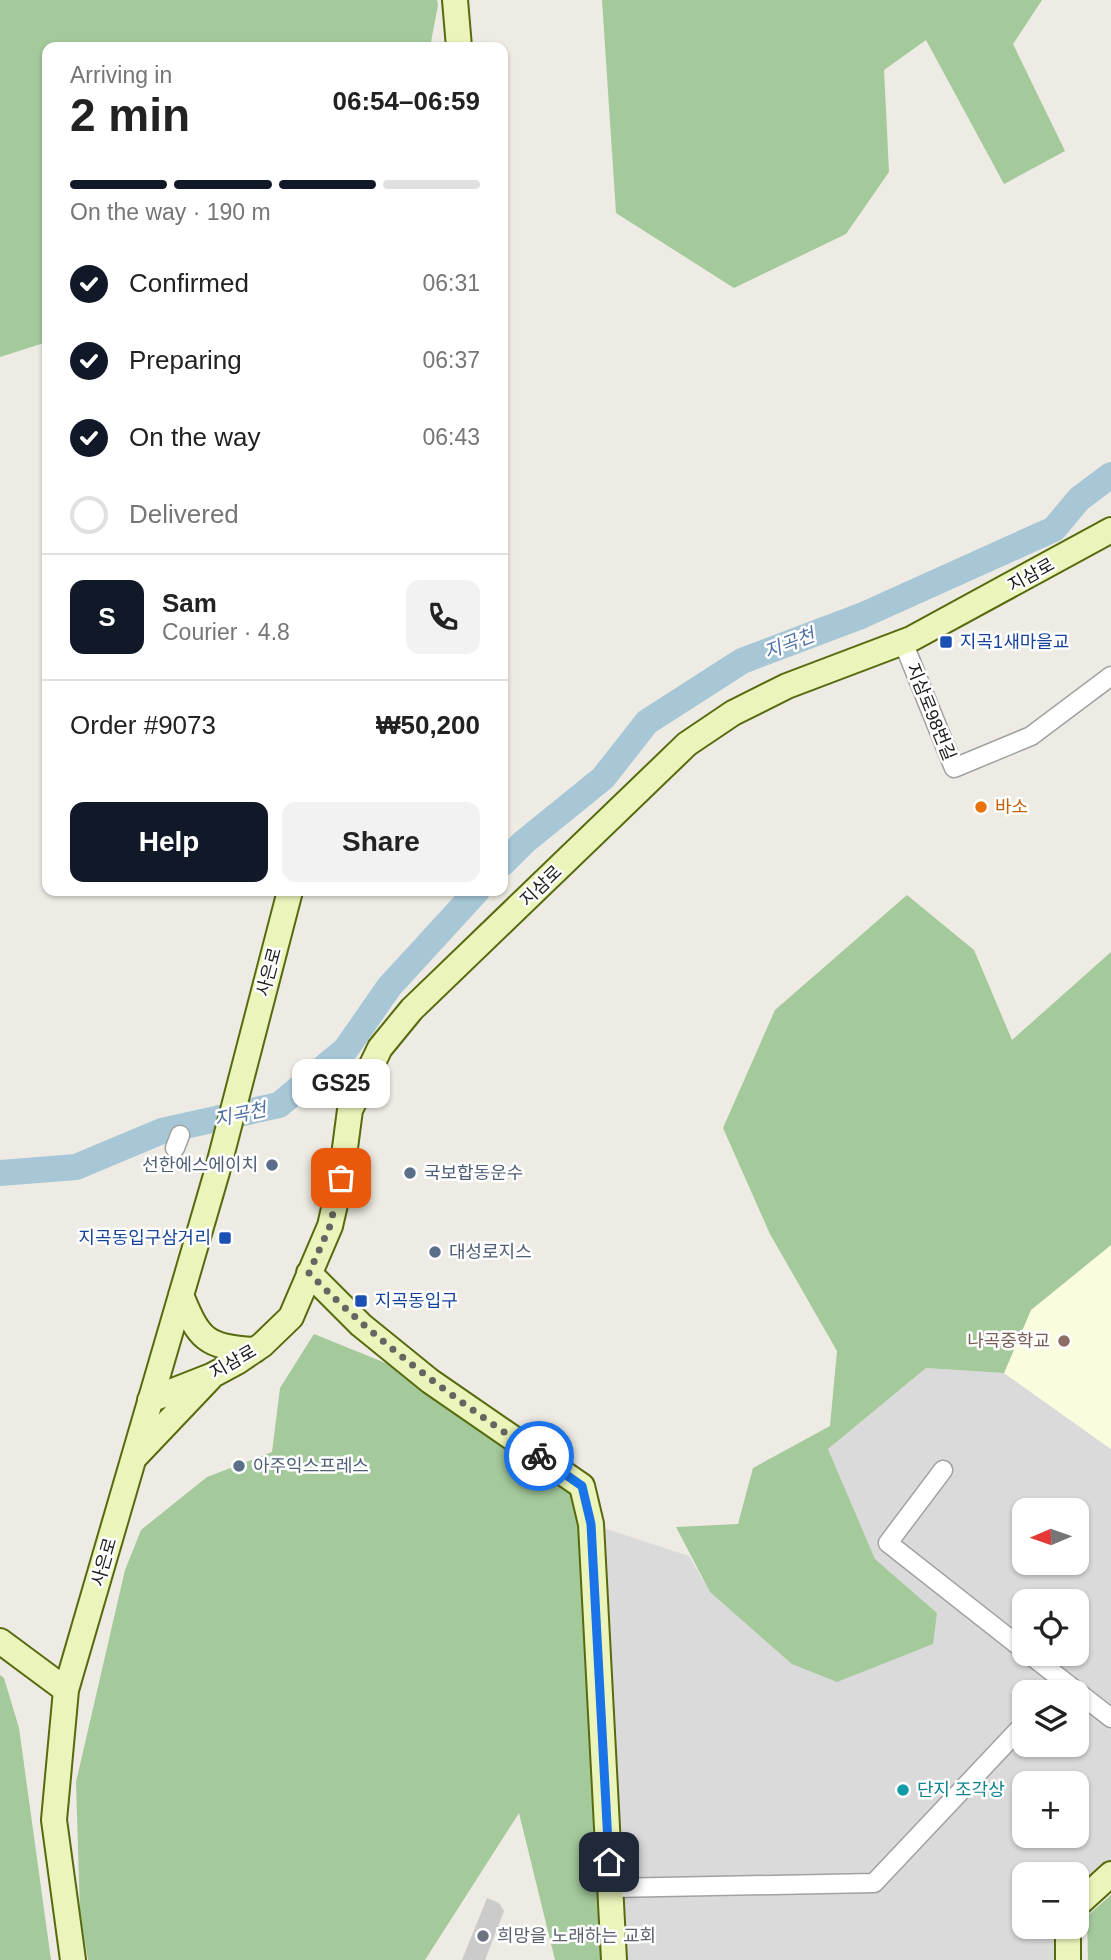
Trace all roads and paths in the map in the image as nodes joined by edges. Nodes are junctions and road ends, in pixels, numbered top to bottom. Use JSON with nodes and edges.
{"nodes":[{"id":1,"x":455,"y":0,"type":"edge"},
{"id":2,"x":459,"y":42,"type":"edge"},
{"id":3,"x":1111,"y":530,"type":"edge"},
{"id":4,"x":903,"y":642,"type":"junction"},
{"id":5,"x":1111,"y":676,"type":"edge"},
{"id":6,"x":289,"y":896,"type":"edge"},
{"id":7,"x":309,"y":1273,"type":"junction"},
{"id":8,"x":181,"y":1295,"type":"junction"},
{"id":9,"x":255,"y":1350,"type":"junction"},
{"id":10,"x":211,"y":1376,"type":"junction"},
{"id":11,"x":150,"y":1400,"type":"junction"},
{"id":12,"x":134,"y":1459,"type":"junction"},
{"id":13,"x":943,"y":1471,"type":"dead end"},
{"id":14,"x":0,"y":1641,"type":"edge"},
{"id":15,"x":1012,"y":1641,"type":"edge"},
{"id":16,"x":1039,"y":1666,"type":"edge"},
{"id":17,"x":1052,"y":1680,"type":"edge"},
{"id":18,"x":66,"y":1690,"type":"junction"},
{"id":19,"x":1089,"y":1705,"type":"edge"},
{"id":20,"x":1111,"y":1718,"type":"edge"},
{"id":21,"x":1012,"y":1737,"type":"edge"},
{"id":22,"x":1111,"y":1874,"type":"edge"},
{"id":23,"x":611,"y":1888,"type":"junction"},
{"id":24,"x":1089,"y":1894,"type":"edge"},
{"id":25,"x":1069,"y":1939,"type":"edge"},
{"id":26,"x":72,"y":1960,"type":"edge"},
{"id":27,"x":614,"y":1960,"type":"edge"},
{"id":28,"x":1068,"y":1960,"type":"edge"}],
"edges":[{"from":1,"to":2,"type":"street"},
{"from":3,"to":4,"type":"street","name":"지삼로"},
{"from":4,"to":5,"type":"street","name":"지삼로98번길"},
{"from":4,"to":7,"type":"street","name":"지삼로"},
{"from":6,"to":8,"type":"street","name":"사은로"},
{"from":7,"to":9,"type":"street","name":"지삼로"},
{"from":7,"to":23,"type":"street"},
{"from":8,"to":9,"type":"street"},
{"from":8,"to":11,"type":"street","name":"사은로"},
{"from":9,"to":10,"type":"street","name":"지삼로"},
{"from":10,"to":11,"type":"street","name":"지삼로"},
{"from":10,"to":12,"type":"street"},
{"from":11,"to":12,"type":"street","name":"사은로"},
{"from":12,"to":18,"type":"street","name":"사은로"},
{"from":13,"to":15,"type":"street"},
{"from":14,"to":18,"type":"street"},
{"from":16,"to":17,"type":"street"},
{"from":18,"to":26,"type":"street","name":"사은로"},
{"from":19,"to":20,"type":"street"},
{"from":21,"to":23,"type":"street"},
{"from":22,"to":24,"type":"street"},
{"from":23,"to":27,"type":"street"},
{"from":25,"to":28,"type":"street"}]}
